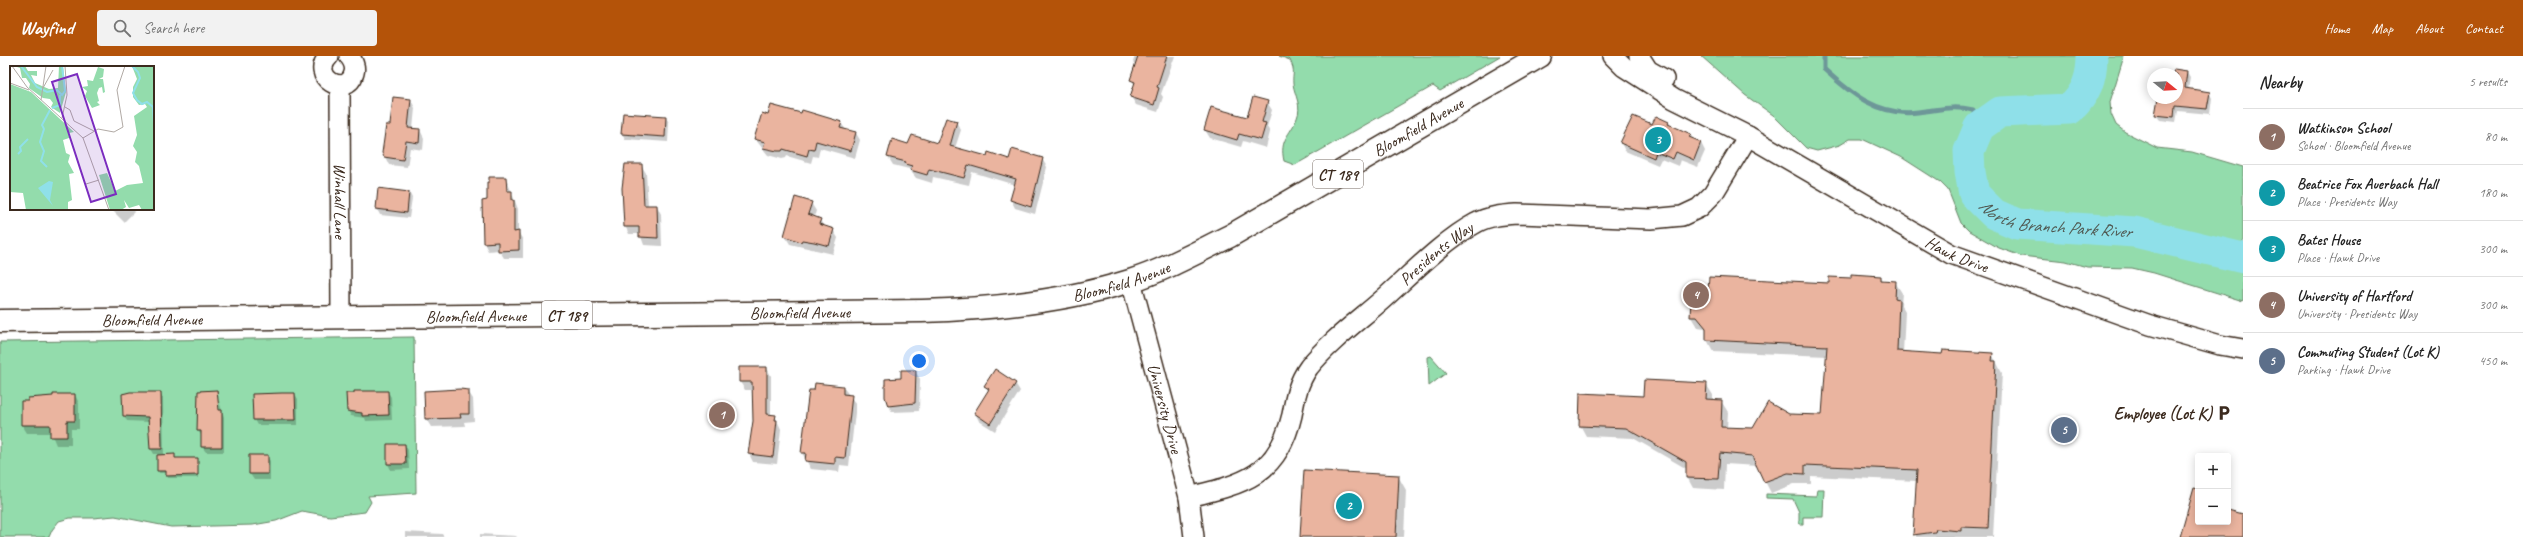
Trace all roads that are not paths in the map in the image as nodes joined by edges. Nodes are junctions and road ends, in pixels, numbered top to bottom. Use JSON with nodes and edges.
{"nodes":[{"id":1,"x":329,"y":56,"type":"edge"},
{"id":2,"x":349,"y":56,"type":"edge"},
{"id":3,"x":1540,"y":56,"type":"edge"},
{"id":4,"x":1613,"y":56,"type":"edge"},
{"id":5,"x":1639,"y":56,"type":"edge"},
{"id":6,"x":340,"y":85,"type":"junction"},
{"id":7,"x":1693,"y":107,"type":"junction"},
{"id":8,"x":1748,"y":136,"type":"junction"},
{"id":9,"x":1131,"y":281,"type":"junction"},
{"id":10,"x":341,"y":318,"type":"junction"},
{"id":11,"x":0,"y":321,"type":"edge"},
{"id":12,"x":2243,"y":349,"type":"edge"},
{"id":13,"x":1189,"y":497,"type":"junction"},
{"id":14,"x":1194,"y":537,"type":"edge"}],
"edges":[{"from":1,"to":6,"type":"street"},
{"from":2,"to":6,"type":"street"},
{"from":3,"to":9,"type":"main road","name":"Bloomfield Avenue","number":"CT 189"},
{"from":4,"to":7,"type":"street","name":"Hawk Drive"},
{"from":5,"to":7,"type":"street","name":"Hawk Drive"},
{"from":6,"to":10,"type":"street","name":"Winhall Lane"},
{"from":7,"to":8,"type":"street","name":"Hawk Drive"},
{"from":8,"to":12,"type":"street","name":"Hawk Drive"},
{"from":8,"to":13,"type":"street","name":"Presidents Way"},
{"from":9,"to":10,"type":"main road","name":"Bloomfield Avenue","number":"CT 189"},
{"from":9,"to":13,"type":"street","name":"University Drive"},
{"from":10,"to":11,"type":"main road","name":"Bloomfield Avenue","number":"CT 189"},
{"from":13,"to":14,"type":"street","name":"University Drive"}]}
